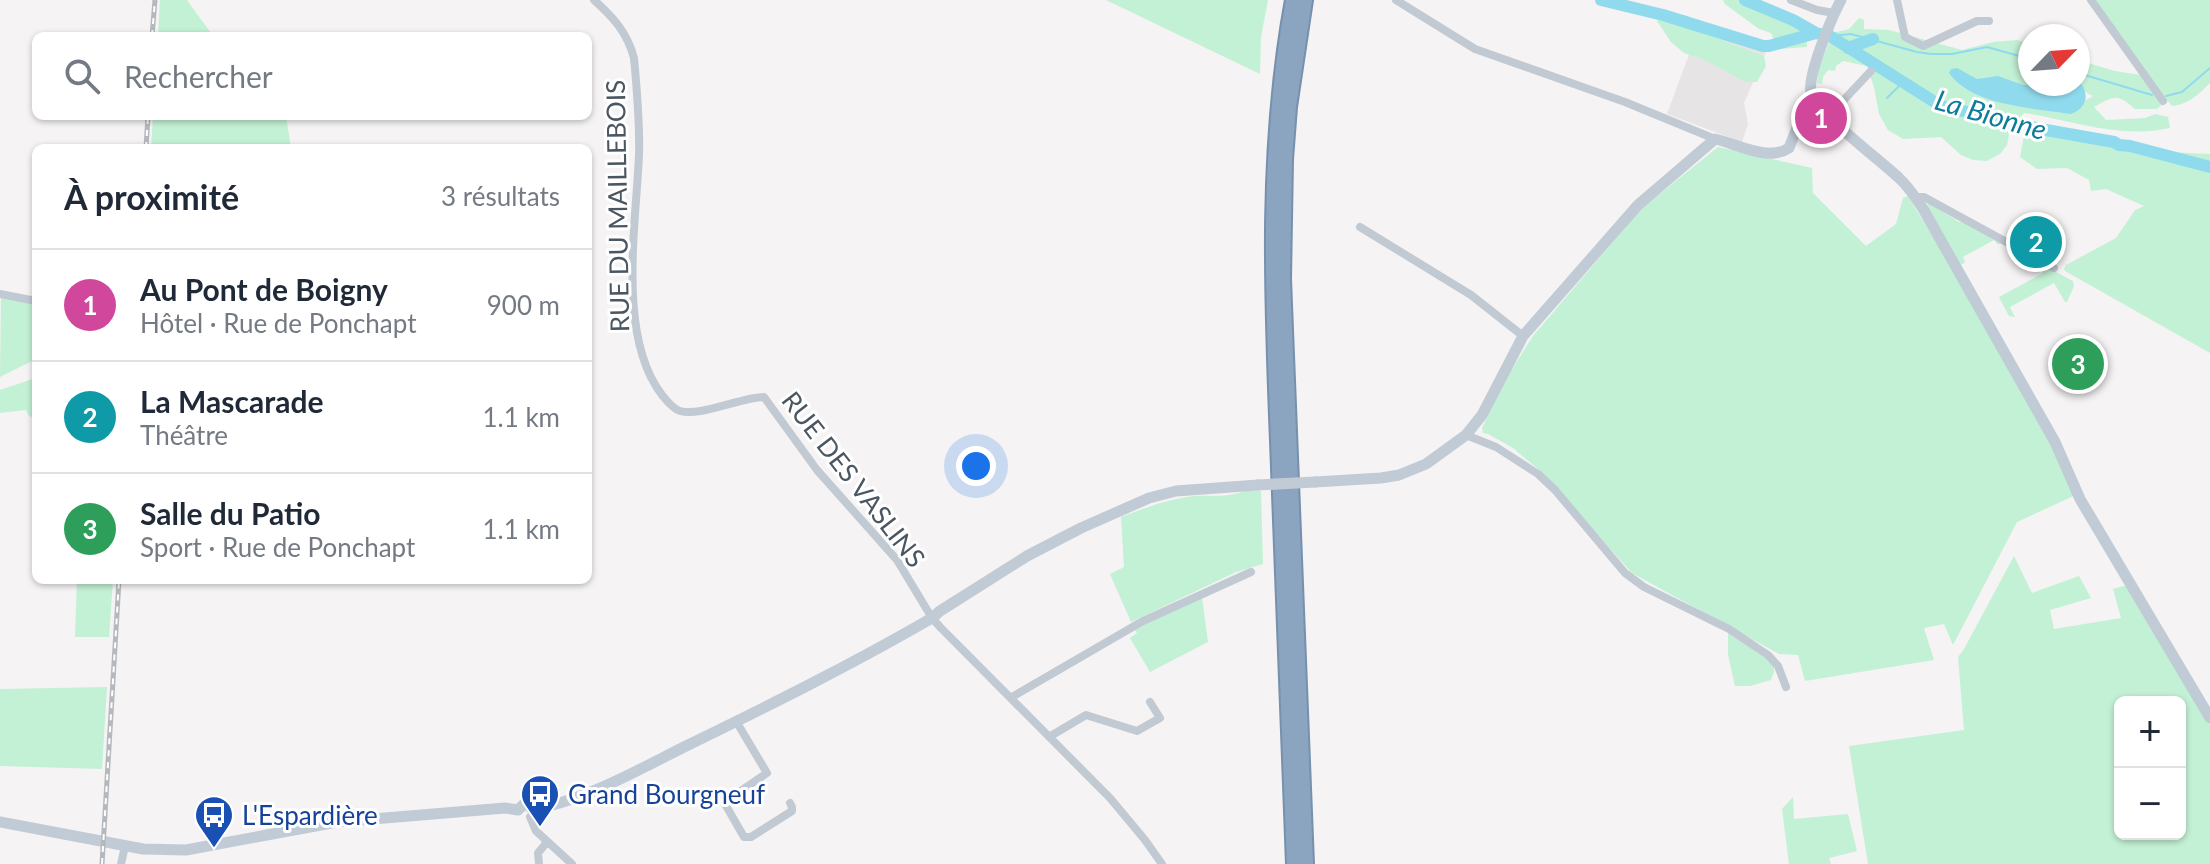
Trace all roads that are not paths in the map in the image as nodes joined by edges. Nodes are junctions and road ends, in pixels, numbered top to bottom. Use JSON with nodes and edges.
{"nodes":[{"id":1,"x":594,"y":0,"type":"edge"},
{"id":2,"x":1293,"y":0,"type":"edge"},
{"id":3,"x":1305,"y":0,"type":"edge"},
{"id":4,"x":1396,"y":0,"type":"edge"},
{"id":5,"x":1791,"y":0,"type":"edge"},
{"id":6,"x":1841,"y":0,"type":"edge"},
{"id":7,"x":1897,"y":0,"type":"edge"},
{"id":8,"x":2091,"y":0,"type":"edge"},
{"id":9,"x":1834,"y":13,"type":"junction"},
{"id":10,"x":1989,"y":21,"type":"dead end"},
{"id":11,"x":1871,"y":71,"type":"dead end"},
{"id":12,"x":1812,"y":95,"type":"junction"},
{"id":13,"x":2163,"y":101,"type":"dead end"},
{"id":14,"x":1835,"y":110,"type":"junction"},
{"id":15,"x":1715,"y":139,"type":"junction"},
{"id":16,"x":1915,"y":197,"type":"junction"},
{"id":17,"x":1360,"y":227,"type":"dead end"},
{"id":18,"x":2054,"y":268,"type":"dead end"},
{"id":19,"x":0,"y":294,"type":"edge"},
{"id":20,"x":32,"y":300,"type":"edge"},
{"id":21,"x":1523,"y":336,"type":"junction"},
{"id":22,"x":680,"y":411,"type":"joint"},
{"id":23,"x":1466,"y":435,"type":"junction"},
{"id":24,"x":1251,"y":572,"type":"dead end"},
{"id":25,"x":932,"y":618,"type":"junction"},
{"id":26,"x":1786,"y":687,"type":"dead end"},
{"id":27,"x":1012,"y":697,"type":"junction"},
{"id":28,"x":1150,"y":702,"type":"dead end"},
{"id":29,"x":2210,"y":718,"type":"edge"},
{"id":30,"x":736,"y":721,"type":"junction"},
{"id":31,"x":1049,"y":737,"type":"junction"},
{"id":32,"x":790,"y":803,"type":"dead end"},
{"id":33,"x":531,"y":813,"type":"junction"},
{"id":34,"x":0,"y":822,"type":"edge"},
{"id":35,"x":547,"y":842,"type":"junction"},
{"id":36,"x":125,"y":846,"type":"junction"},
{"id":37,"x":121,"y":864,"type":"edge"},
{"id":38,"x":539,"y":864,"type":"edge"},
{"id":39,"x":572,"y":864,"type":"edge"},
{"id":40,"x":1162,"y":864,"type":"edge"},
{"id":41,"x":1294,"y":864,"type":"edge"},
{"id":42,"x":1306,"y":864,"type":"edge"}],
"edges":[{"from":1,"to":22,"type":"street","name":"RUE DU MAILLEBOIS"},
{"from":2,"to":41,"type":"highway"},
{"from":3,"to":42,"type":"highway"},
{"from":4,"to":15,"type":"street"},
{"from":5,"to":9,"type":"street"},
{"from":6,"to":9,"type":"street"},
{"from":7,"to":10,"type":"street"},
{"from":8,"to":13,"type":"street"},
{"from":9,"to":12,"type":"street"},
{"from":11,"to":14,"type":"street"},
{"from":12,"to":14,"type":"street"},
{"from":12,"to":15,"type":"street"},
{"from":14,"to":16,"type":"street"},
{"from":15,"to":21,"type":"street"},
{"from":16,"to":18,"type":"street"},
{"from":16,"to":29,"type":"street"},
{"from":17,"to":21,"type":"street"},
{"from":19,"to":20,"type":"street"},
{"from":21,"to":23,"type":"street"},
{"from":22,"to":25,"type":"street","name":"RUE DES VASLINS"},
{"from":23,"to":25,"type":"street","bridge":true},
{"from":23,"to":26,"type":"street"},
{"from":24,"to":27,"type":"street"},
{"from":25,"to":27,"type":"street"},
{"from":25,"to":30,"type":"street"},
{"from":27,"to":31,"type":"street"},
{"from":28,"to":31,"type":"street"},
{"from":30,"to":32,"type":"street"},
{"from":30,"to":33,"type":"street"},
{"from":31,"to":40,"type":"street"},
{"from":33,"to":35,"type":"street"},
{"from":33,"to":36,"type":"street"},
{"from":34,"to":36,"type":"street"},
{"from":35,"to":38,"type":"street"},
{"from":35,"to":39,"type":"street"},
{"from":36,"to":37,"type":"street"}]}
